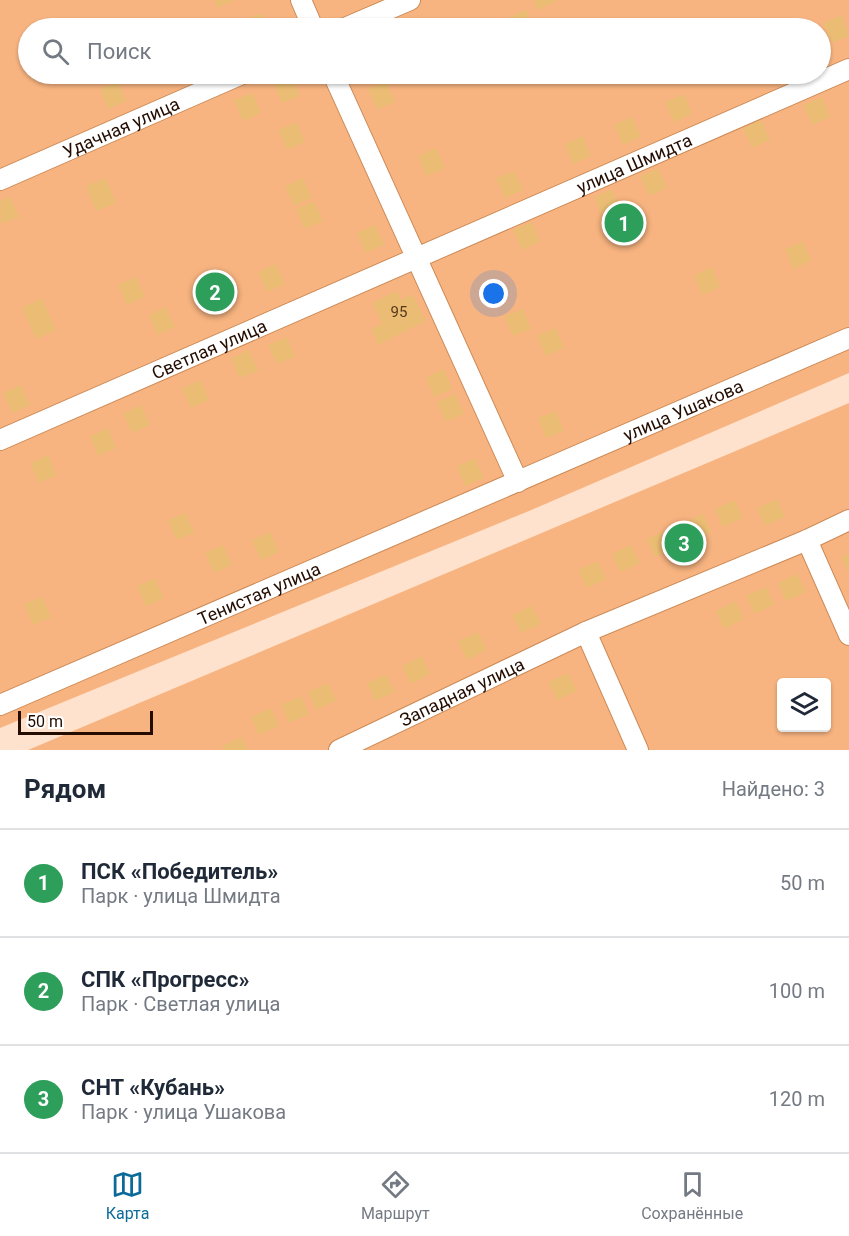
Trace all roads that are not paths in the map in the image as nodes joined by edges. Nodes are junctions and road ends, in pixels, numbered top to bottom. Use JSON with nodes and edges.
{"nodes":[{"id":1,"x":301,"y":0,"type":"edge"},
{"id":2,"x":410,"y":0,"type":"edge"},
{"id":3,"x":309,"y":18,"type":"edge"},
{"id":4,"x":368,"y":18,"type":"edge"},
{"id":5,"x":849,"y":69,"type":"edge"},
{"id":6,"x":831,"y":77,"type":"edge"},
{"id":7,"x":219,"y":84,"type":"edge"},
{"id":8,"x":338,"y":84,"type":"edge"},
{"id":9,"x":814,"y":84,"type":"edge"},
{"id":10,"x":0,"y":180,"type":"edge"},
{"id":11,"x":417,"y":256,"type":"junction"},
{"id":12,"x":849,"y":338,"type":"edge"},
{"id":13,"x":0,"y":440,"type":"edge"},
{"id":14,"x":518,"y":482,"type":"junction"},
{"id":15,"x":849,"y":520,"type":"edge"},
{"id":16,"x":807,"y":540,"type":"junction"},
{"id":17,"x":586,"y":632,"type":"junction"},
{"id":18,"x":849,"y":635,"type":"edge"},
{"id":19,"x":0,"y":705,"type":"edge"},
{"id":20,"x":362,"y":745,"type":"edge"},
{"id":21,"x":339,"y":750,"type":"edge"},
{"id":22,"x":638,"y":750,"type":"edge"}],
"edges":[{"from":1,"to":3,"type":"street"},
{"from":2,"to":4,"type":"street"},
{"from":5,"to":6,"type":"street","name":"улица Шмидта"},
{"from":7,"to":10,"type":"street","name":"Удачная улица"},
{"from":8,"to":11,"type":"street"},
{"from":9,"to":11,"type":"street","name":"улица Шмидта"},
{"from":11,"to":13,"type":"street","name":"Светлая улица"},
{"from":11,"to":14,"type":"street"},
{"from":12,"to":14,"type":"street","name":"улица Ушакова"},
{"from":14,"to":19,"type":"street","name":"Тенистая улица"},
{"from":15,"to":16,"type":"street","name":"Западная улица"},
{"from":16,"to":17,"type":"street","name":"Западная улица"},
{"from":16,"to":18,"type":"street"},
{"from":17,"to":20,"type":"street","name":"Западная улица"},
{"from":17,"to":22,"type":"street"},
{"from":20,"to":21,"type":"street","name":"Западная улица"}]}
